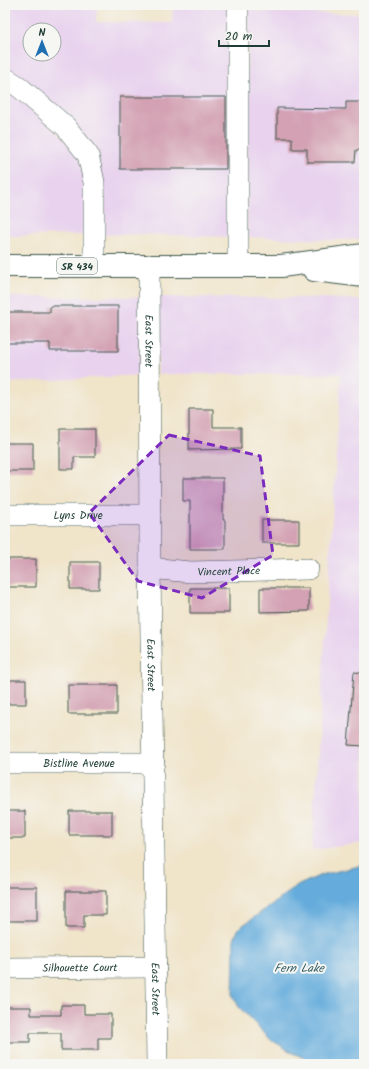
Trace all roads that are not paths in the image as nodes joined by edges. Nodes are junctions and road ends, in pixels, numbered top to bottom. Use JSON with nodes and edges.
{"nodes":[{"id":1,"x":238,"y":5,"type":"edge"},
{"id":2,"x":5,"y":78,"type":"edge"},
{"id":3,"x":364,"y":255,"type":"edge"},
{"id":4,"x":149,"y":265,"type":"junction"},
{"id":5,"x":5,"y":266,"type":"edge"},
{"id":6,"x":94,"y":266,"type":"junction"},
{"id":7,"x":238,"y":266,"type":"junction"},
{"id":8,"x":281,"y":266,"type":"junction"},
{"id":9,"x":364,"y":276,"type":"edge"},
{"id":10,"x":5,"y":515,"type":"edge"},
{"id":11,"x":150,"y":515,"type":"junction"},
{"id":12,"x":150,"y":568,"type":"junction"},
{"id":13,"x":308,"y":569,"type":"dead end"},
{"id":14,"x":5,"y":763,"type":"edge"},
{"id":15,"x":154,"y":763,"type":"junction"},
{"id":16,"x":156,"y":967,"type":"junction"},
{"id":17,"x":5,"y":968,"type":"edge"},
{"id":18,"x":157,"y":1064,"type":"edge"}],
"edges":[{"from":1,"to":7,"type":"street"},
{"from":2,"to":6,"type":"street"},
{"from":3,"to":8,"type":"main road","number":"SR 434"},
{"from":4,"to":6,"type":"main road","number":"SR 434"},
{"from":4,"to":7,"type":"main road","number":"SR 434"},
{"from":4,"to":11,"type":"street","name":"East Street"},
{"from":5,"to":6,"type":"main road","number":"SR 434"},
{"from":7,"to":8,"type":"main road","number":"SR 434"},
{"from":8,"to":9,"type":"main road","number":"SR 434"},
{"from":10,"to":11,"type":"street","name":"Lyns Drive"},
{"from":11,"to":12,"type":"street","name":"East Street"},
{"from":12,"to":13,"type":"street","name":"Vincent Place"},
{"from":12,"to":15,"type":"street","name":"East Street"},
{"from":14,"to":15,"type":"street","name":"Bistline Avenue"},
{"from":15,"to":16,"type":"street","name":"East Street"},
{"from":16,"to":17,"type":"street","name":"Silhouette Court"},
{"from":16,"to":18,"type":"street","name":"East Street"}]}
